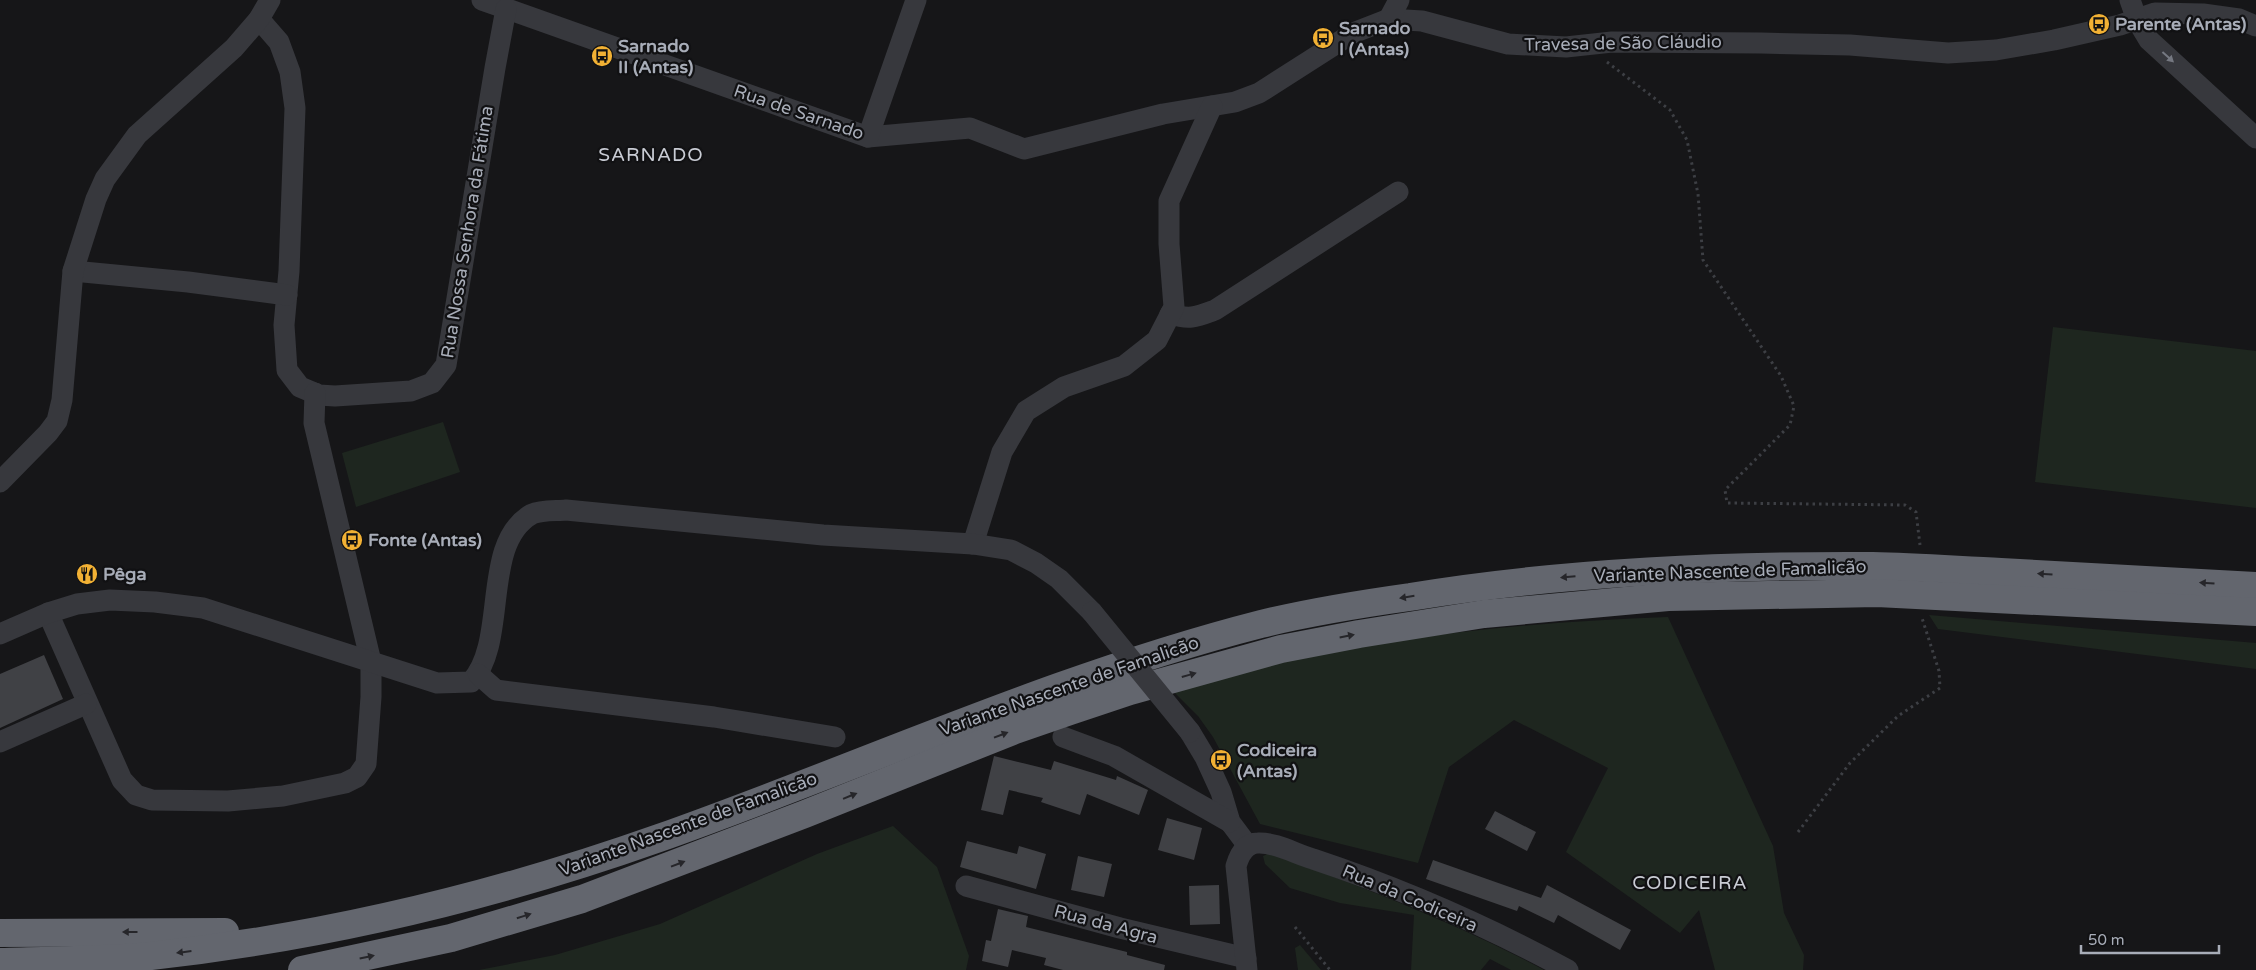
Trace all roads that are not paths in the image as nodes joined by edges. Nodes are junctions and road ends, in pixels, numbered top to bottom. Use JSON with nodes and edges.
{"nodes":[{"id":1,"x":270,"y":0,"type":"edge"},
{"id":2,"x":482,"y":0,"type":"edge"},
{"id":3,"x":916,"y":0,"type":"edge"},
{"id":4,"x":1399,"y":0,"type":"edge"},
{"id":5,"x":506,"y":9,"type":"junction"},
{"id":6,"x":2133,"y":10,"type":"edge"},
{"id":7,"x":259,"y":19,"type":"junction"},
{"id":8,"x":1388,"y":19,"type":"junction"},
{"id":9,"x":2256,"y":26,"type":"edge"},
{"id":10,"x":1212,"y":106,"type":"junction"},
{"id":11,"x":868,"y":137,"type":"junction"},
{"id":12,"x":2256,"y":138,"type":"edge"},
{"id":13,"x":1398,"y":192,"type":"dead end"},
{"id":14,"x":73,"y":271,"type":"junction"},
{"id":15,"x":287,"y":295,"type":"junction"},
{"id":16,"x":1170,"y":314,"type":"junction"},
{"id":17,"x":315,"y":393,"type":"junction"},
{"id":18,"x":0,"y":482,"type":"edge"},
{"id":19,"x":973,"y":544,"type":"junction"},
{"id":20,"x":2256,"y":586,"type":"edge"},
{"id":21,"x":2256,"y":612,"type":"edge"},
{"id":22,"x":48,"y":613,"type":"junction"},
{"id":23,"x":0,"y":634,"type":"edge"},
{"id":24,"x":371,"y":662,"type":"junction"},
{"id":25,"x":478,"y":674,"type":"junction"},
{"id":26,"x":86,"y":704,"type":"junction"},
{"id":27,"x":835,"y":737,"type":"dead end"},
{"id":28,"x":1063,"y":737,"type":"dead end"},
{"id":29,"x":0,"y":742,"type":"edge"},
{"id":30,"x":1230,"y":822,"type":"junction"},
{"id":31,"x":1248,"y":846,"type":"junction"},
{"id":32,"x":966,"y":886,"type":"dead end"},
{"id":33,"x":319,"y":930,"type":"junction"},
{"id":34,"x":0,"y":933,"type":"edge"},
{"id":35,"x":0,"y":962,"type":"edge"},
{"id":36,"x":1247,"y":964,"type":"edge"},
{"id":37,"x":302,"y":970,"type":"edge"},
{"id":38,"x":1568,"y":970,"type":"edge"}],
"edges":[{"from":1,"to":7,"type":"street"},
{"from":2,"to":5,"type":"street","name":"Rua de Sarnado"},
{"from":3,"to":11,"type":"street"},
{"from":4,"to":8,"type":"street"},
{"from":5,"to":11,"type":"street","name":"Rua de Sarnado"},
{"from":5,"to":17,"type":"street","name":"Rua Nossa Senhora da Fátima"},
{"from":6,"to":8,"type":"street","name":"Travesa de São Cláudio"},
{"from":6,"to":9,"type":"street","name":"Travesa de São Cláudio"},
{"from":6,"to":12,"type":"street","one_way":true},
{"from":7,"to":14,"type":"street"},
{"from":7,"to":15,"type":"street","name":"Rua Nossa Senhora da Fátima"},
{"from":8,"to":10,"type":"street","name":"Travesa de São Cláudio"},
{"from":10,"to":11,"type":"street","name":"Rua de Sarnado"},
{"from":10,"to":16,"type":"street"},
{"from":13,"to":16,"type":"street"},
{"from":14,"to":15,"type":"street"},
{"from":14,"to":18,"type":"street"},
{"from":15,"to":17,"type":"street","name":"Rua Nossa Senhora da Fátima"},
{"from":16,"to":19,"type":"street"},
{"from":17,"to":24,"type":"street"},
{"from":19,"to":25,"type":"street"},
{"from":19,"to":30,"type":"street","bridge":true},
{"from":20,"to":33,"type":"highway","name":"Variante Nascente de Famalicão","one_way":true},
{"from":37,"to":21,"type":"highway","name":"Variante Nascente de Famalicão","one_way":true},
{"from":22,"to":23,"type":"street"},
{"from":22,"to":24,"type":"street"},
{"from":22,"to":26,"type":"street"},
{"from":24,"to":25,"type":"street"},
{"from":24,"to":26,"type":"street"},
{"from":25,"to":27,"type":"street"},
{"from":26,"to":29,"type":"street"},
{"from":28,"to":30,"type":"street"},
{"from":30,"to":31,"type":"street"},
{"from":31,"to":36,"type":"street"},
{"from":31,"to":38,"type":"street","name":"Rua da Codiceira"},
{"from":32,"to":36,"type":"street","name":"Rua da Agra"},
{"from":33,"to":34,"type":"highway","one_way":true},
{"from":33,"to":35,"type":"highway","name":"Variante Nascente de Famalicão","one_way":true}]}
